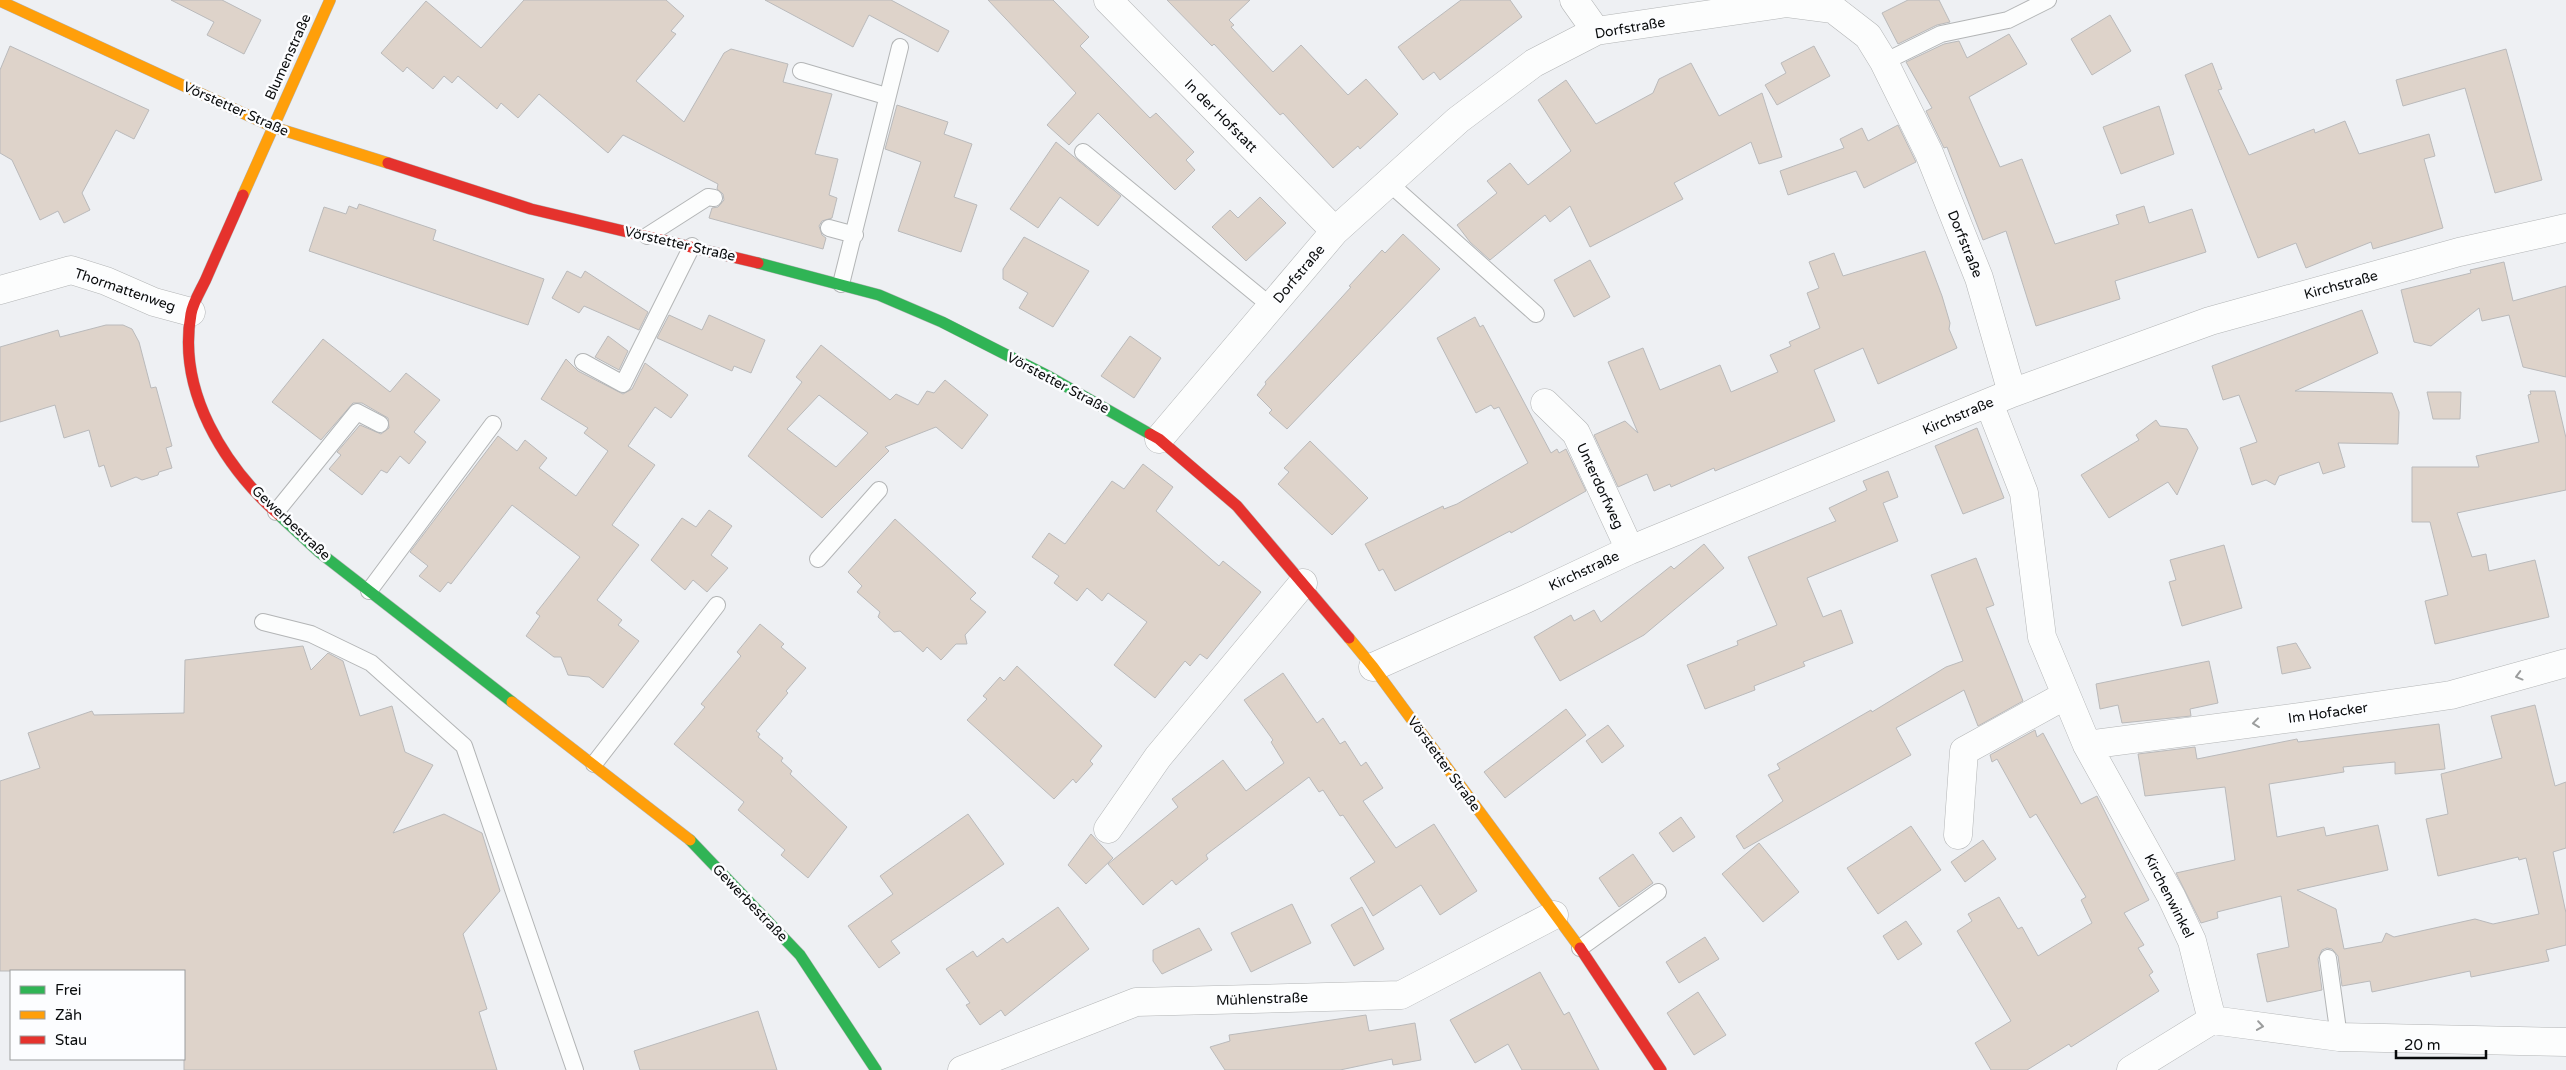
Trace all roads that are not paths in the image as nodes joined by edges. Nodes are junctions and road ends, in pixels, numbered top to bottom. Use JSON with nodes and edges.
{"nodes":[{"id":1,"x":330,"y":0,"type":"edge"},
{"id":2,"x":1108,"y":0,"type":"edge"},
{"id":3,"x":1574,"y":0,"type":"edge"},
{"id":4,"x":2048,"y":0,"type":"edge"},
{"id":5,"x":0,"y":1,"type":"edge"},
{"id":6,"x":1596,"y":31,"type":"junction"},
{"id":7,"x":900,"y":47,"type":"dead end"},
{"id":8,"x":1884,"y":62,"type":"junction"},
{"id":9,"x":801,"y":71,"type":"dead end"},
{"id":10,"x":886,"y":96,"type":"junction"},
{"id":11,"x":273,"y":127,"type":"junction"},
{"id":12,"x":1083,"y":152,"type":"dead end"},
{"id":13,"x":1389,"y":183,"type":"junction"},
{"id":14,"x":714,"y":198,"type":"dead end"},
{"id":15,"x":829,"y":228,"type":"dead end"},
{"id":16,"x":2566,"y":228,"type":"edge"},
{"id":17,"x":1335,"y":231,"type":"junction"},
{"id":18,"x":855,"y":234,"type":"junction"},
{"id":19,"x":647,"y":236,"type":"junction"},
{"id":20,"x":692,"y":246,"type":"junction"},
{"id":21,"x":841,"y":284,"type":"junction"},
{"id":22,"x":0,"y":290,"type":"edge"},
{"id":23,"x":1271,"y":306,"type":"junction"},
{"id":24,"x":191,"y":312,"type":"junction"},
{"id":25,"x":1536,"y":314,"type":"dead end"},
{"id":26,"x":583,"y":362,"type":"dead end"},
{"id":27,"x":2001,"y":398,"type":"junction"},
{"id":28,"x":1545,"y":403,"type":"dead end"},
{"id":29,"x":380,"y":424,"type":"dead end"},
{"id":30,"x":493,"y":424,"type":"dead end"},
{"id":31,"x":1159,"y":439,"type":"junction"},
{"id":32,"x":879,"y":490,"type":"dead end"},
{"id":33,"x":276,"y":512,"type":"junction"},
{"id":34,"x":1630,"y":550,"type":"junction"},
{"id":35,"x":818,"y":559,"type":"dead end"},
{"id":36,"x":1303,"y":583,"type":"junction"},
{"id":37,"x":369,"y":591,"type":"junction"},
{"id":38,"x":717,"y":605,"type":"dead end"},
{"id":39,"x":264,"y":622,"type":"dead end"},
{"id":40,"x":2566,"y":663,"type":"edge"},
{"id":41,"x":1373,"y":666,"type":"junction"},
{"id":42,"x":2066,"y":695,"type":"junction"},
{"id":43,"x":2087,"y":744,"type":"junction"},
{"id":44,"x":594,"y":764,"type":"junction"},
{"id":45,"x":1108,"y":829,"type":"dead end"},
{"id":46,"x":1958,"y":835,"type":"dead end"},
{"id":47,"x":1658,"y":892,"type":"dead end"},
{"id":48,"x":1554,"y":915,"type":"junction"},
{"id":49,"x":1580,"y":948,"type":"junction"},
{"id":50,"x":2328,"y":958,"type":"dead end"},
{"id":51,"x":2212,"y":1020,"type":"junction"},
{"id":52,"x":2339,"y":1036,"type":"junction"},
{"id":53,"x":2566,"y":1042,"type":"edge"},
{"id":54,"x":575,"y":1070,"type":"edge"},
{"id":55,"x":876,"y":1070,"type":"edge"},
{"id":56,"x":962,"y":1070,"type":"edge"},
{"id":57,"x":1661,"y":1070,"type":"edge"},
{"id":58,"x":2132,"y":1070,"type":"edge"}],
"edges":[{"from":1,"to":11,"type":"street","name":"Blumenstraße"},
{"from":2,"to":17,"type":"street","name":"In der Hofstatt"},
{"from":3,"to":6,"type":"street"},
{"from":4,"to":8,"type":"lane"},
{"from":5,"to":11,"type":"street","name":"Vörstetter Straße"},
{"from":6,"to":8,"type":"street","name":"Dorfstraße"},
{"from":6,"to":13,"type":"street","name":"Dorfstraße"},
{"from":7,"to":10,"type":"lane"},
{"from":8,"to":27,"type":"street","name":"Dorfstraße"},
{"from":9,"to":10,"type":"lane"},
{"from":10,"to":18,"type":"lane"},
{"from":11,"to":19,"type":"street","name":"Vörstetter Straße"},
{"from":11,"to":24,"type":"street","name":"Gewerbestraße"},
{"from":12,"to":23,"type":"lane"},
{"from":13,"to":17,"type":"street","name":"Dorfstraße"},
{"from":13,"to":25,"type":"lane"},
{"from":14,"to":19,"type":"lane"},
{"from":15,"to":18,"type":"lane"},
{"from":16,"to":27,"type":"street","name":"Kirchstraße"},
{"from":17,"to":23,"type":"street","name":"Dorfstraße"},
{"from":18,"to":21,"type":"lane"},
{"from":19,"to":20,"type":"street","name":"Vörstetter Straße"},
{"from":20,"to":21,"type":"street","name":"Vörstetter Straße"},
{"from":20,"to":26,"type":"lane"},
{"from":21,"to":31,"type":"street","name":"Vörstetter Straße"},
{"from":22,"to":24,"type":"street","name":"Thormattenweg"},
{"from":23,"to":31,"type":"street","name":"Dorfstraße"},
{"from":24,"to":33,"type":"street","name":"Gewerbestraße"},
{"from":27,"to":34,"type":"street","name":"Kirchstraße"},
{"from":27,"to":42,"type":"street","name":"Kirchenwinkel"},
{"from":28,"to":34,"type":"street","name":"Unterdorfweg"},
{"from":29,"to":33,"type":"lane"},
{"from":30,"to":37,"type":"lane"},
{"from":31,"to":36,"type":"street","name":"Vörstetter Straße"},
{"from":32,"to":35,"type":"lane"},
{"from":33,"to":37,"type":"street","name":"Gewerbestraße"},
{"from":34,"to":41,"type":"street","name":"Kirchstraße"},
{"from":36,"to":41,"type":"street","name":"Vörstetter Straße"},
{"from":36,"to":45,"type":"street"},
{"from":37,"to":44,"type":"street","name":"Gewerbestraße"},
{"from":38,"to":44,"type":"lane"},
{"from":39,"to":54,"type":"lane"},
{"from":40,"to":43,"type":"street","name":"Im Hofacker","one_way":true},
{"from":41,"to":48,"type":"street","name":"Vörstetter Straße"},
{"from":42,"to":43,"type":"street","name":"Kirchenwinkel"},
{"from":42,"to":46,"type":"street"},
{"from":43,"to":51,"type":"street","name":"Kirchenwinkel"},
{"from":44,"to":55,"type":"street","name":"Gewerbestraße"},
{"from":47,"to":49,"type":"lane"},
{"from":48,"to":49,"type":"street","name":"Vörstetter Straße"},
{"from":48,"to":56,"type":"street","name":"Mühlenstraße"},
{"from":49,"to":57,"type":"street","name":"Vörstetter Straße"},
{"from":50,"to":52,"type":"lane"},
{"from":51,"to":52,"type":"street","one_way":true},
{"from":51,"to":58,"type":"street"},
{"from":52,"to":53,"type":"street"}]}
